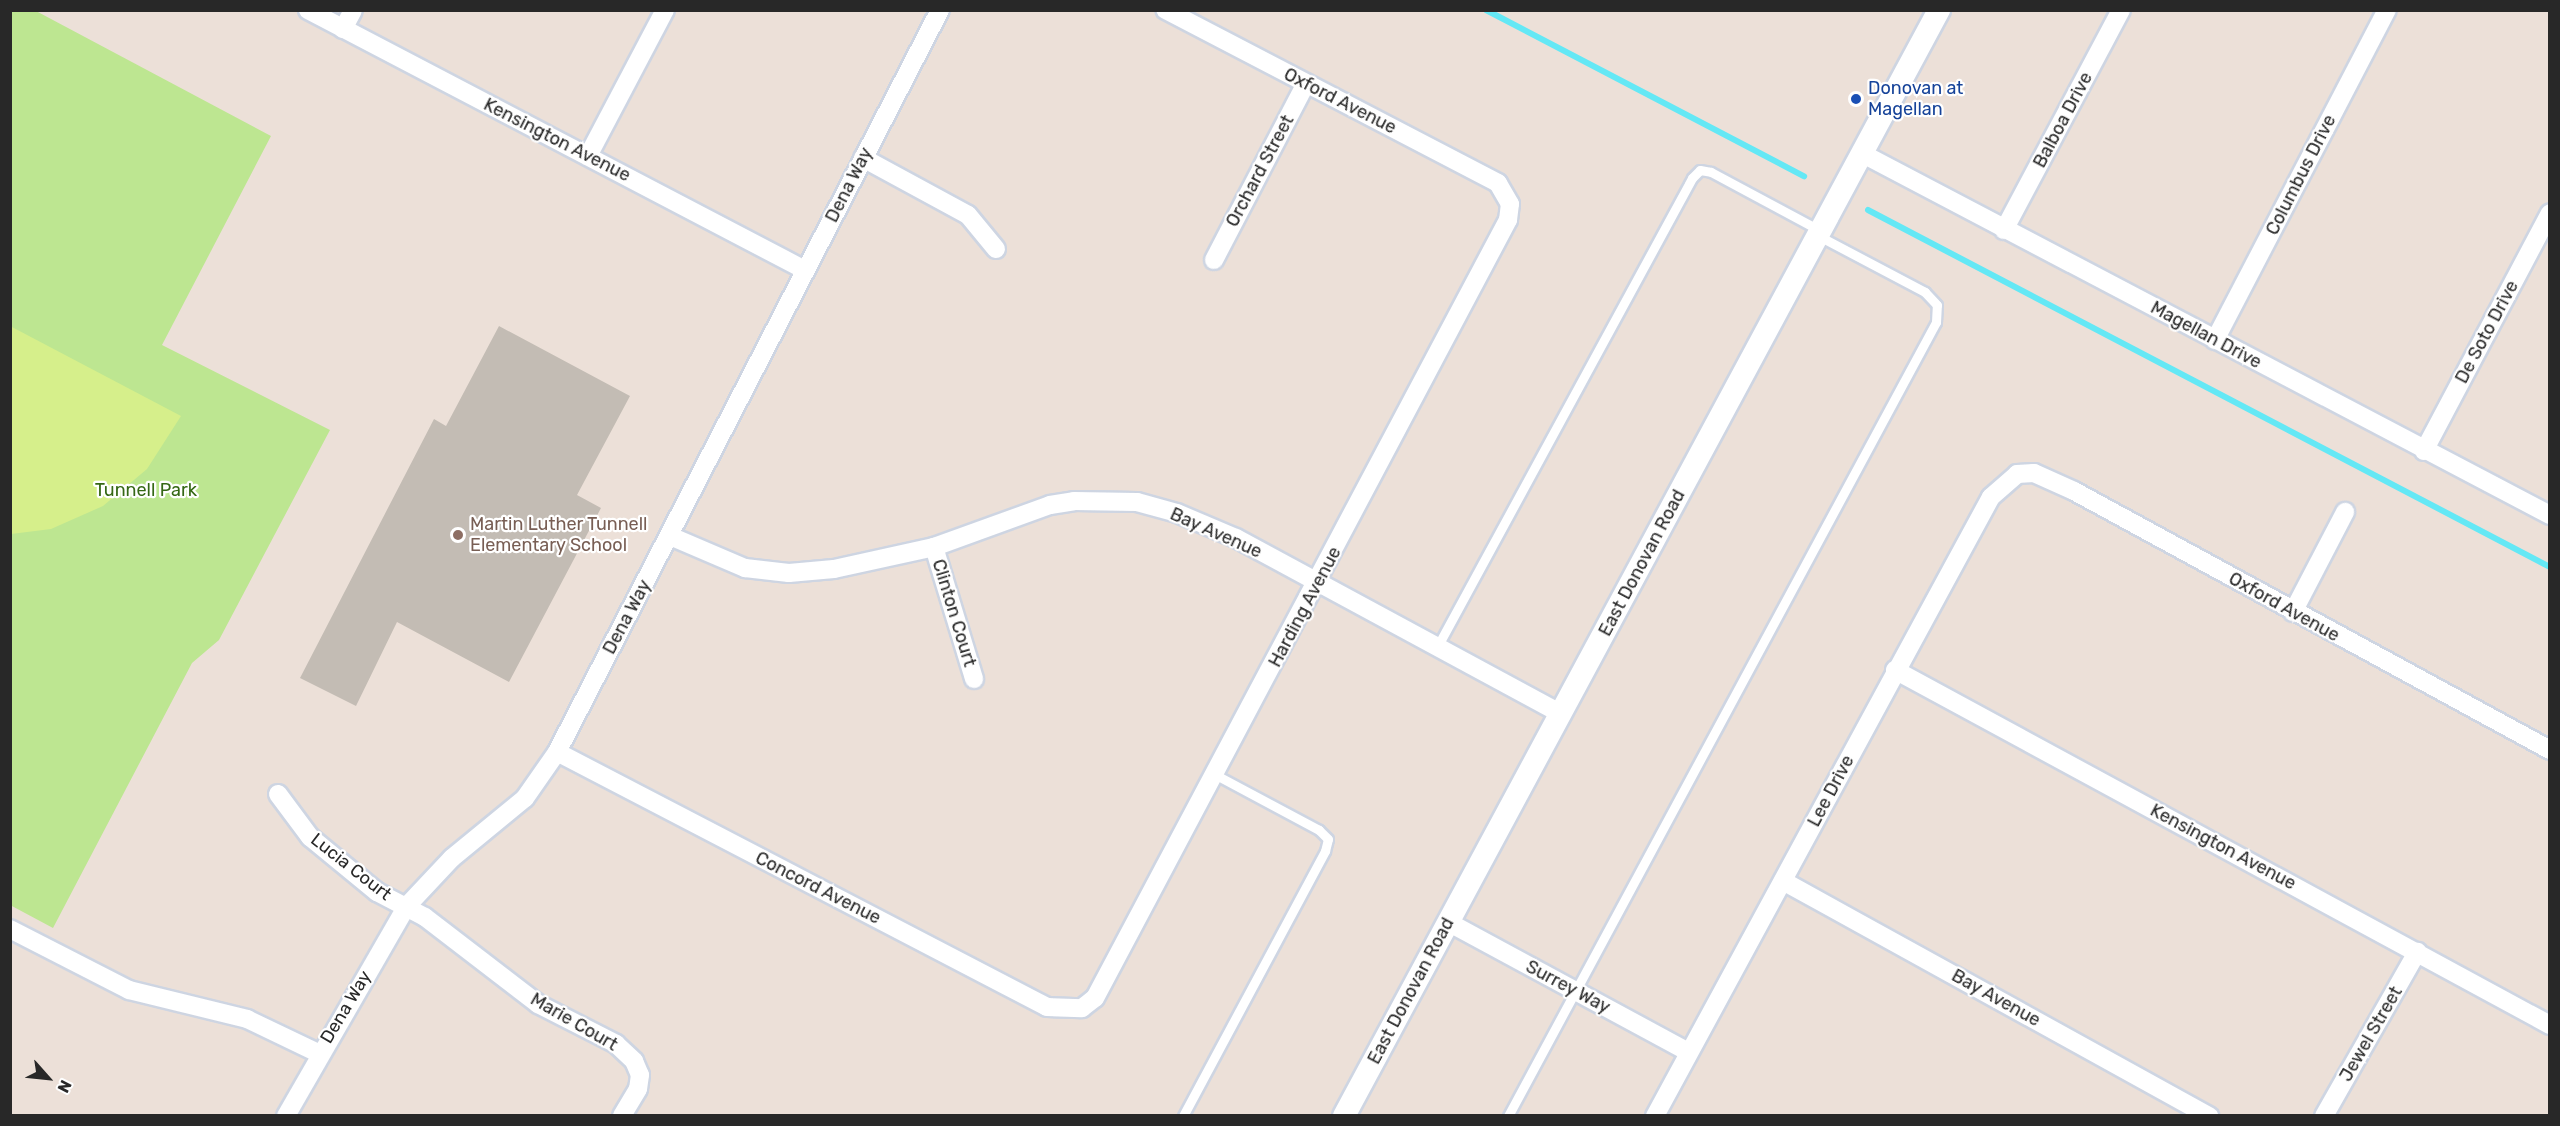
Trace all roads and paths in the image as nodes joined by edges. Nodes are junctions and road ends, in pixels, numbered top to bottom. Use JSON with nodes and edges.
{"nodes":[{"id":1,"x":308,"y":10,"type":"edge"},
{"id":2,"x":353,"y":10,"type":"edge"},
{"id":3,"x":665,"y":10,"type":"edge"},
{"id":4,"x":940,"y":10,"type":"edge"},
{"id":5,"x":1165,"y":10,"type":"edge"},
{"id":6,"x":1939,"y":10,"type":"edge"},
{"id":7,"x":2121,"y":10,"type":"edge"},
{"id":8,"x":2387,"y":10,"type":"edge"},
{"id":9,"x":343,"y":29,"type":"junction"},
{"id":10,"x":1306,"y":83,"type":"junction"},
{"id":11,"x":1863,"y":154,"type":"junction"},
{"id":12,"x":588,"y":156,"type":"junction"},
{"id":13,"x":863,"y":158,"type":"junction"},
{"id":14,"x":1508,"y":197,"type":"joint"},
{"id":15,"x":2550,"y":213,"type":"edge"},
{"id":16,"x":2004,"y":230,"type":"junction"},
{"id":17,"x":1820,"y":234,"type":"junction"},
{"id":18,"x":996,"y":249,"type":"dead end"},
{"id":19,"x":1214,"y":260,"type":"dead end"},
{"id":20,"x":805,"y":270,"type":"junction"},
{"id":21,"x":2215,"y":340,"type":"junction"},
{"id":22,"x":2424,"y":451,"type":"junction"},
{"id":23,"x":2017,"y":474,"type":"joint"},
{"id":24,"x":2345,"y":512,"type":"dead end"},
{"id":25,"x":2550,"y":515,"type":"edge"},
{"id":26,"x":670,"y":536,"type":"junction"},
{"id":27,"x":934,"y":547,"type":"junction"},
{"id":28,"x":1317,"y":585,"type":"junction"},
{"id":29,"x":2293,"y":612,"type":"junction"},
{"id":30,"x":1437,"y":649,"type":"junction"},
{"id":31,"x":1895,"y":670,"type":"junction"},
{"id":32,"x":974,"y":679,"type":"dead end"},
{"id":33,"x":1561,"y":714,"type":"junction"},
{"id":34,"x":2550,"y":750,"type":"edge"},
{"id":35,"x":557,"y":752,"type":"junction"},
{"id":36,"x":1216,"y":775,"type":"junction"},
{"id":37,"x":278,"y":794,"type":"dead end"},
{"id":38,"x":1783,"y":881,"type":"junction"},
{"id":39,"x":406,"y":907,"type":"junction"},
{"id":40,"x":1448,"y":922,"type":"junction"},
{"id":41,"x":10,"y":929,"type":"edge"},
{"id":42,"x":2417,"y":951,"type":"junction"},
{"id":43,"x":1575,"y":991,"type":"junction"},
{"id":44,"x":1082,"y":1008,"type":"joint"},
{"id":45,"x":2550,"y":1025,"type":"edge"},
{"id":46,"x":1688,"y":1052,"type":"junction"},
{"id":47,"x":318,"y":1053,"type":"junction"},
{"id":48,"x":286,"y":1116,"type":"edge"},
{"id":49,"x":622,"y":1116,"type":"edge"},
{"id":50,"x":1183,"y":1116,"type":"edge"},
{"id":51,"x":1344,"y":1116,"type":"edge"},
{"id":52,"x":1508,"y":1116,"type":"edge"},
{"id":53,"x":1655,"y":1116,"type":"edge"},
{"id":54,"x":2209,"y":1116,"type":"edge"},
{"id":55,"x":2324,"y":1116,"type":"edge"}],
"edges":[{"from":1,"to":9,"type":"street","name":"Kensington Avenue"},
{"from":2,"to":9,"type":"street"},
{"from":3,"to":12,"type":"street"},
{"from":4,"to":13,"type":"street","name":"Dena Way"},
{"from":5,"to":10,"type":"street","name":"Oxford Avenue"},
{"from":6,"to":11,"type":"street","name":"East Donovan Road"},
{"from":7,"to":16,"type":"street","name":"Balboa Drive"},
{"from":8,"to":21,"type":"street","name":"Columbus Drive"},
{"from":9,"to":12,"type":"street","name":"Kensington Avenue"},
{"from":10,"to":14,"type":"street","name":"Oxford Avenue"},
{"from":10,"to":19,"type":"street","name":"Orchard Street"},
{"from":11,"to":16,"type":"street","name":"Magellan Drive"},
{"from":11,"to":17,"type":"street","name":"East Donovan Road"},
{"from":12,"to":20,"type":"street","name":"Kensington Avenue"},
{"from":13,"to":18,"type":"street"},
{"from":13,"to":20,"type":"street","name":"Dena Way"},
{"from":14,"to":28,"type":"street","name":"Harding Avenue"},
{"from":15,"to":22,"type":"street","name":"De Soto Drive"},
{"from":16,"to":21,"type":"street","name":"Magellan Drive"},
{"from":17,"to":30,"type":"lane"},
{"from":17,"to":33,"type":"street","name":"East Donovan Road"},
{"from":17,"to":43,"type":"lane"},
{"from":20,"to":26,"type":"street","name":"Dena Way"},
{"from":21,"to":22,"type":"street","name":"Magellan Drive"},
{"from":22,"to":25,"type":"street","name":"Magellan Drive"},
{"from":23,"to":29,"type":"street","name":"Oxford Avenue"},
{"from":23,"to":31,"type":"street","name":"Lee Drive"},
{"from":24,"to":29,"type":"street"},
{"from":26,"to":27,"type":"street","name":"Bay Avenue"},
{"from":26,"to":35,"type":"street","name":"Dena Way"},
{"from":27,"to":28,"type":"street","name":"Bay Avenue"},
{"from":27,"to":32,"type":"street","name":"Clinton Court"},
{"from":28,"to":30,"type":"street","name":"Bay Avenue"},
{"from":28,"to":36,"type":"street","name":"Harding Avenue"},
{"from":29,"to":34,"type":"street","name":"Oxford Avenue"},
{"from":30,"to":33,"type":"street","name":"Bay Avenue"},
{"from":31,"to":38,"type":"street","name":"Lee Drive"},
{"from":31,"to":42,"type":"street","name":"Kensington Avenue"},
{"from":33,"to":40,"type":"street","name":"East Donovan Road"},
{"from":35,"to":39,"type":"street","name":"Dena Way"},
{"from":35,"to":44,"type":"street","name":"Concord Avenue"},
{"from":36,"to":44,"type":"street","name":"Harding Avenue"},
{"from":36,"to":50,"type":"lane"},
{"from":37,"to":39,"type":"street","name":"Lucia Court"},
{"from":38,"to":46,"type":"street","name":"Lee Drive"},
{"from":38,"to":54,"type":"street","name":"Bay Avenue"},
{"from":39,"to":47,"type":"street","name":"Dena Way"},
{"from":39,"to":49,"type":"street","name":"Marie Court"},
{"from":40,"to":43,"type":"street","name":"Surrey Way"},
{"from":40,"to":51,"type":"street","name":"East Donovan Road"},
{"from":41,"to":47,"type":"street"},
{"from":42,"to":45,"type":"street","name":"Kensington Avenue"},
{"from":42,"to":55,"type":"street","name":"Jewel Street"},
{"from":43,"to":46,"type":"street","name":"Surrey Way"},
{"from":43,"to":52,"type":"lane"},
{"from":46,"to":53,"type":"street","name":"Lee Drive"},
{"from":47,"to":48,"type":"street","name":"Dena Way"}]}
